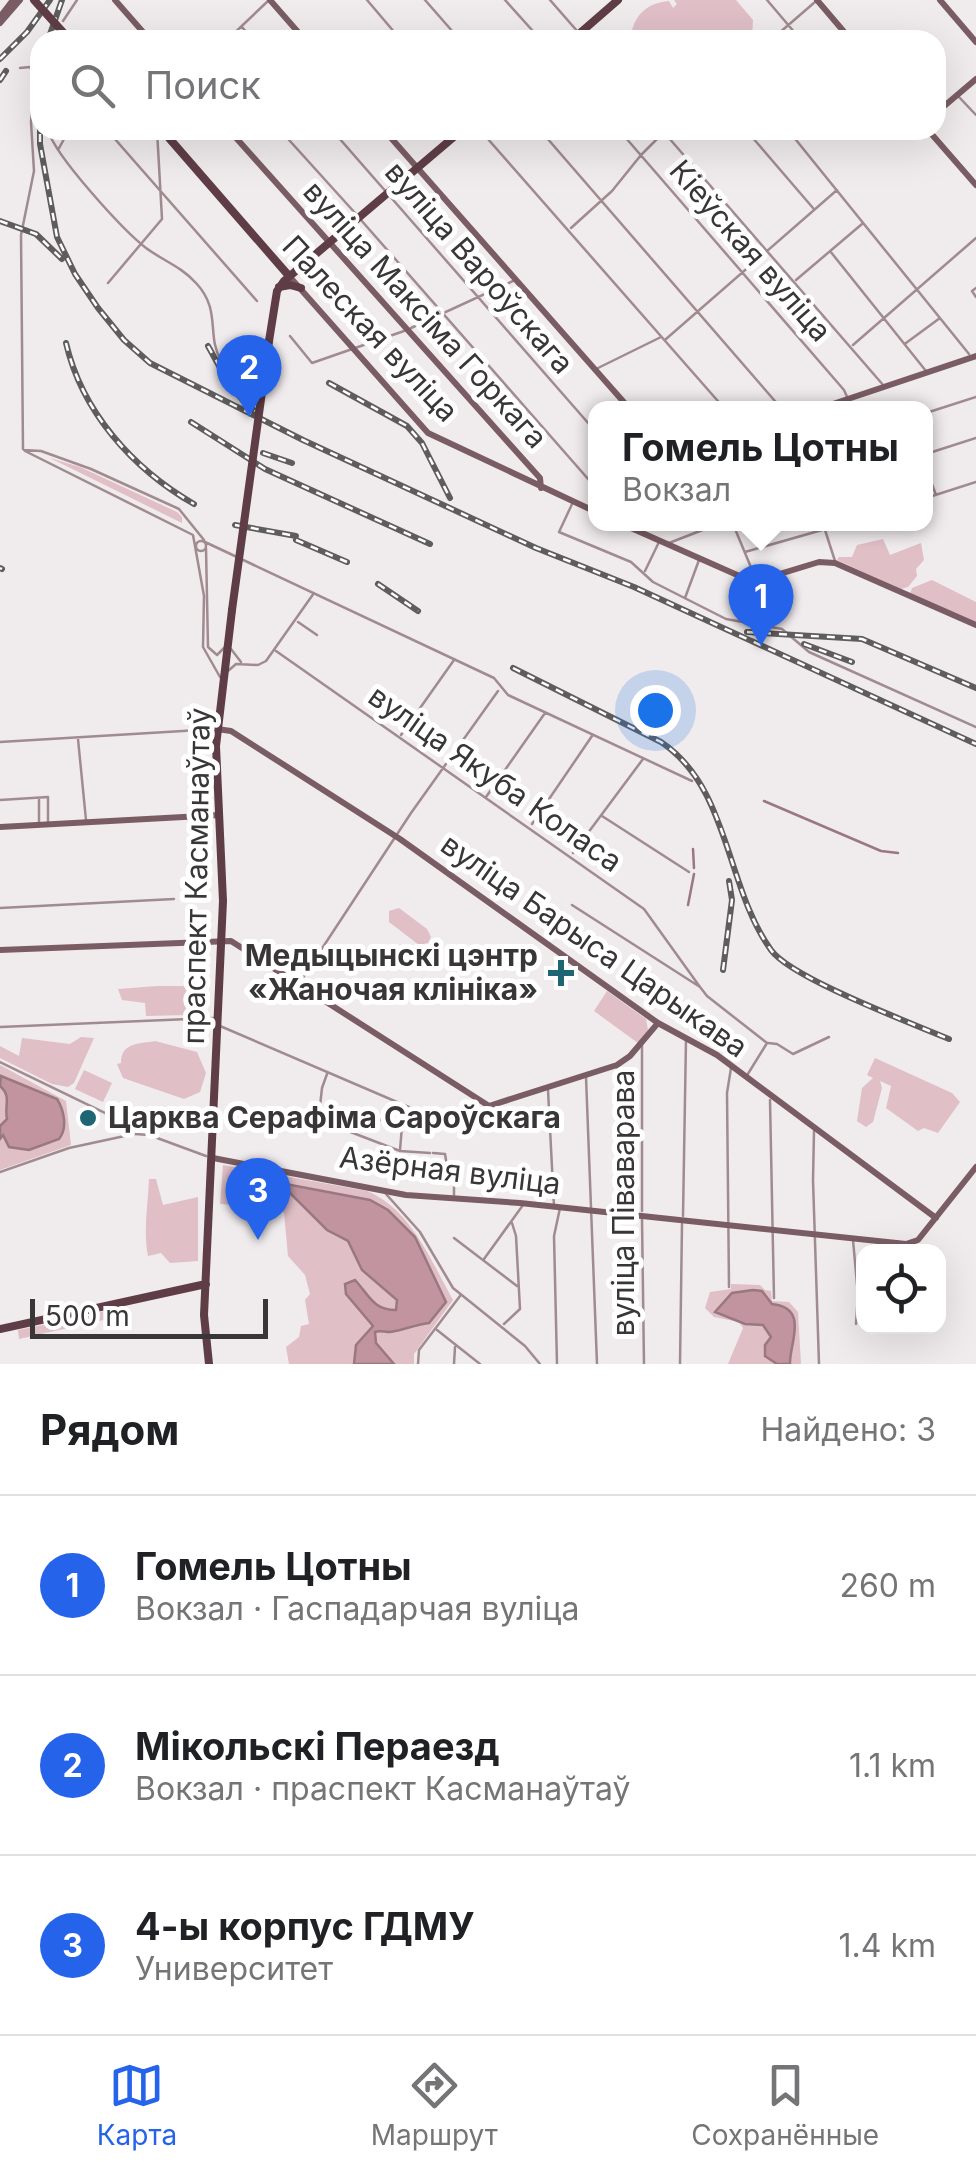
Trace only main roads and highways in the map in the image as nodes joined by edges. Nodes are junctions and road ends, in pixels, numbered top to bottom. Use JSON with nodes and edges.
{"nodes":[{"id":1,"x":34,"y":0,"type":"edge"},
{"id":2,"x":618,"y":0,"type":"edge"},
{"id":3,"x":61,"y":30,"type":"edge"},
{"id":4,"x":587,"y":30,"type":"edge"},
{"id":5,"x":167,"y":140,"type":"edge"},
{"id":6,"x":450,"y":140,"type":"edge"},
{"id":7,"x":289,"y":276,"type":"junction"},
{"id":8,"x":279,"y":287,"type":"junction"},
{"id":9,"x":301,"y":288,"type":"road end"},
{"id":10,"x":206,"y":1284,"type":"junction"},
{"id":11,"x":0,"y":1330,"type":"edge"},
{"id":12,"x":210,"y":1364,"type":"edge"}],
"edges":[{"from":1,"to":3,"type":"main road","bridge":true},
{"from":2,"to":4,"type":"main road"},
{"from":5,"to":7,"type":"main road","name":"Палеская вуліца"},
{"from":6,"to":7,"type":"main road"},
{"from":7,"to":8,"type":"main road"},
{"from":8,"to":9,"type":"main road"},
{"from":8,"to":10,"type":"main road","name":"праспект Касманаўтаў","bridge":true},
{"from":10,"to":11,"type":"main road"},
{"from":10,"to":12,"type":"main road","name":"праспект Касманаўтаў"}]}
